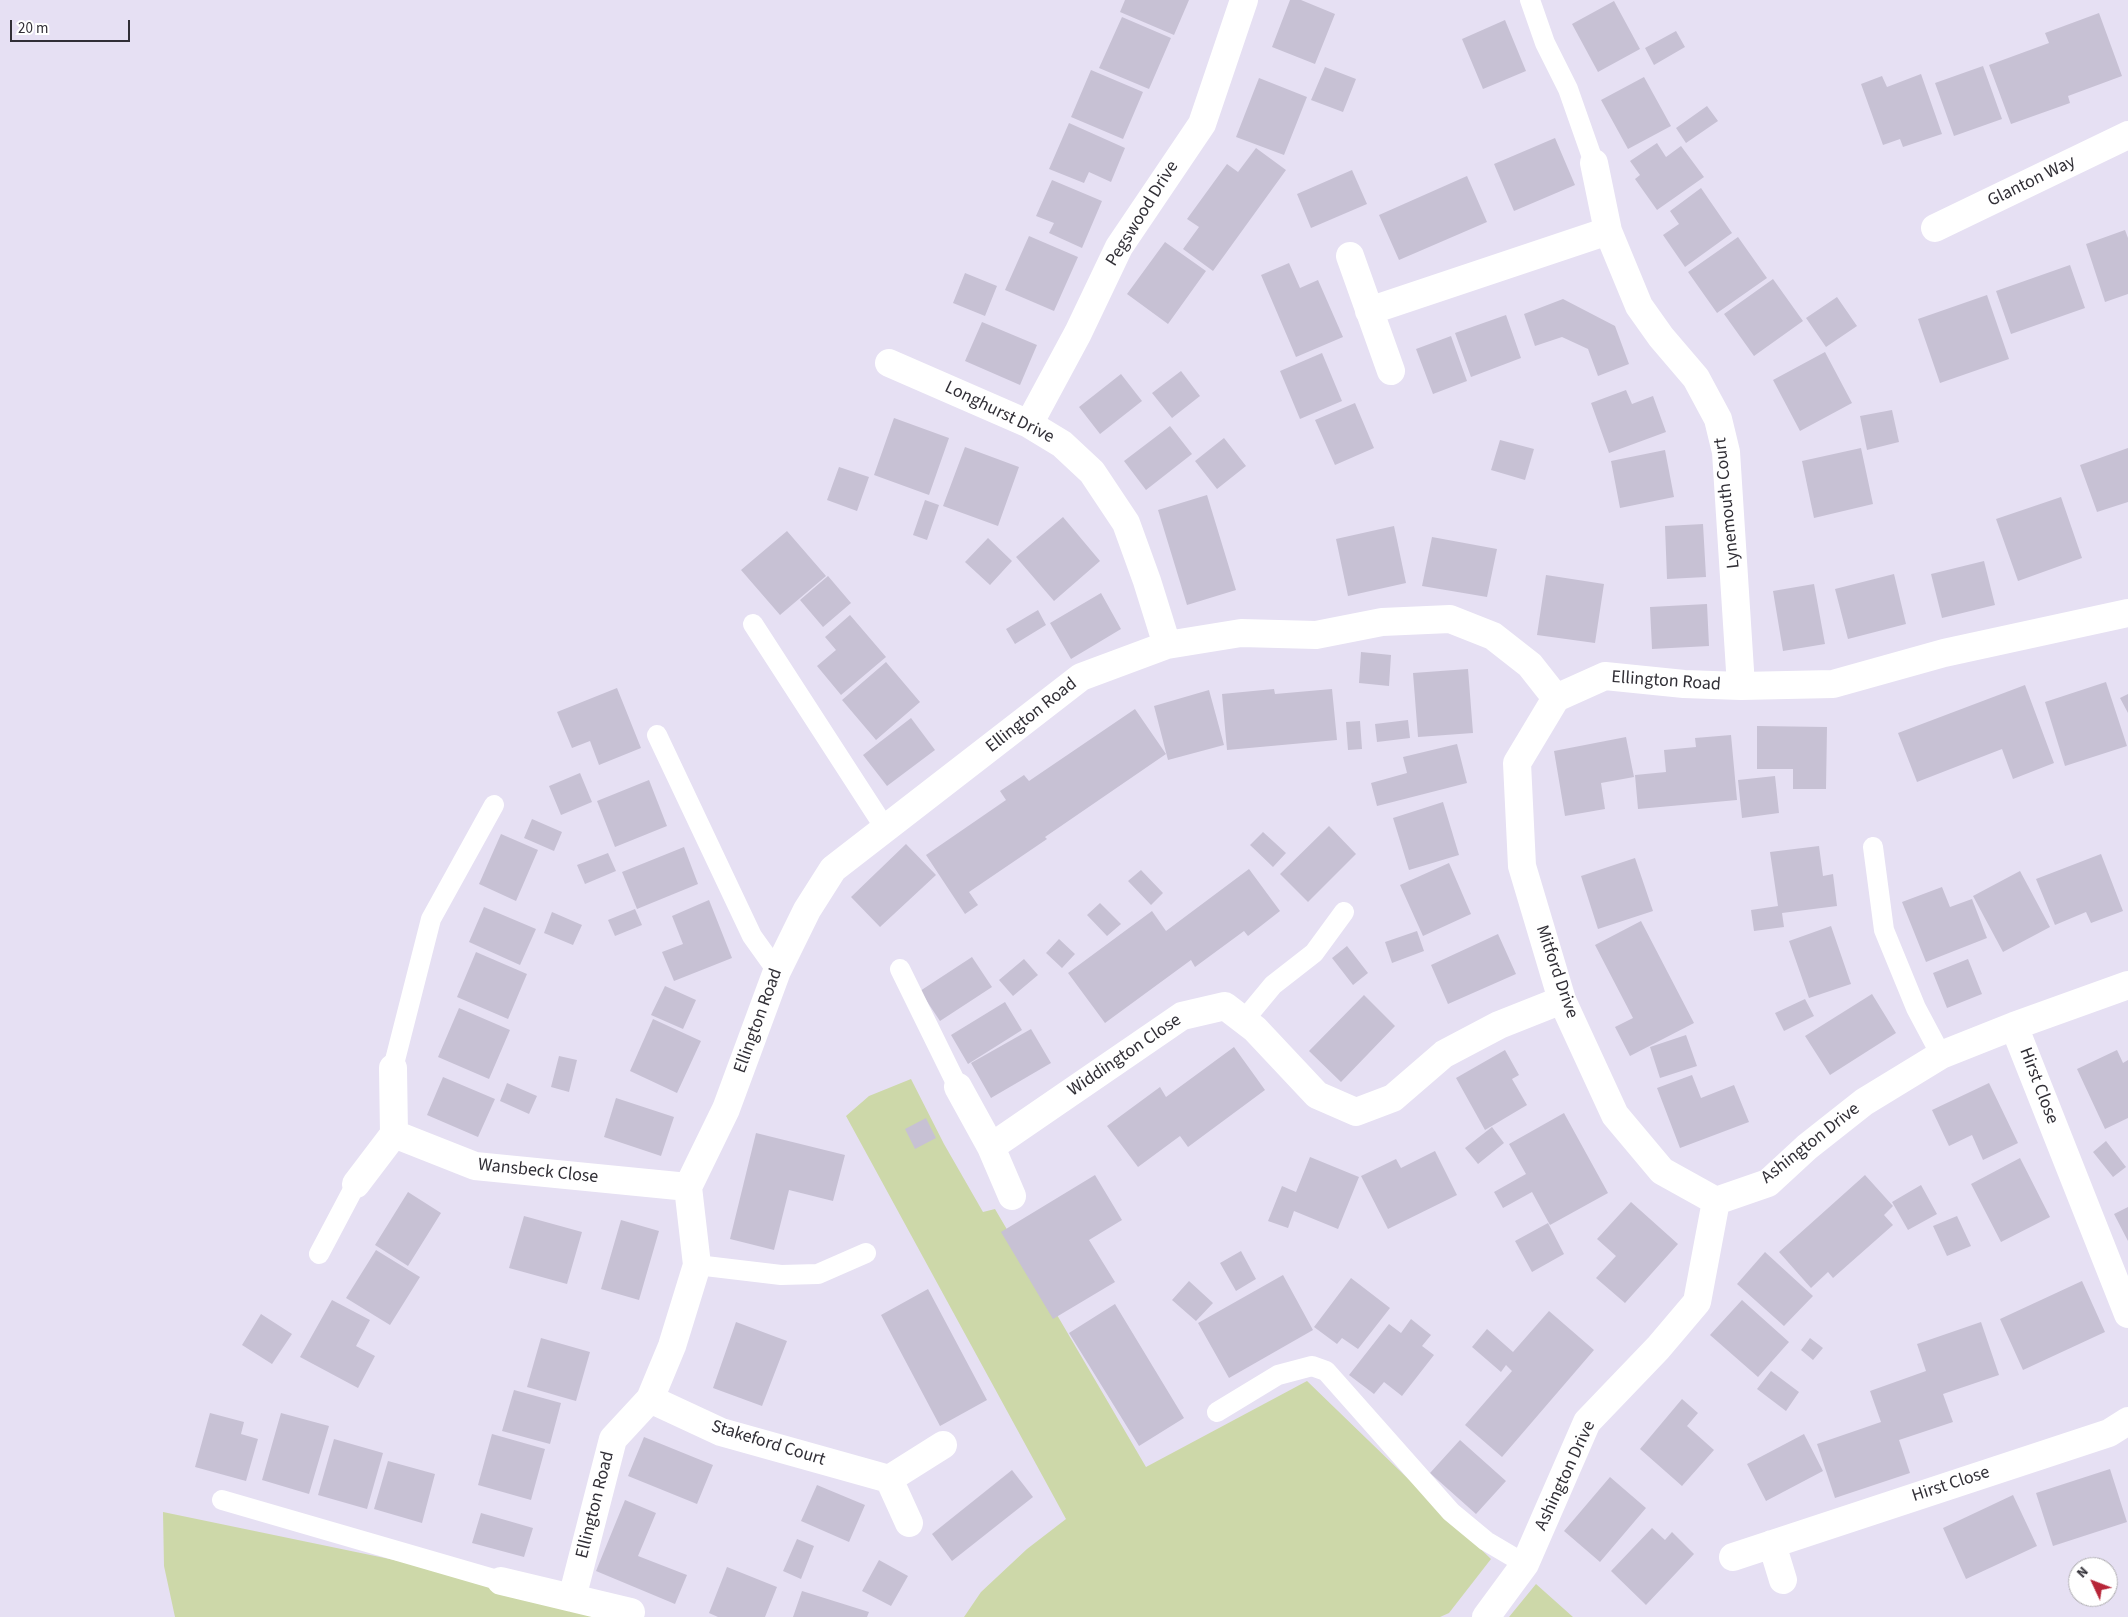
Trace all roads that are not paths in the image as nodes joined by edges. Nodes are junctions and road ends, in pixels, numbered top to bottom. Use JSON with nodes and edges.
{"nodes":[{"id":1,"x":1244,"y":0,"type":"edge"},
{"id":2,"x":1530,"y":0,"type":"edge"},
{"id":3,"x":2128,"y":135,"type":"edge"},
{"id":4,"x":1594,"y":163,"type":"joint"},
{"id":5,"x":1935,"y":228,"type":"dead end"},
{"id":6,"x":1608,"y":231,"type":"junction"},
{"id":7,"x":1350,"y":256,"type":"dead end"},
{"id":8,"x":1369,"y":311,"type":"junction"},
{"id":9,"x":889,"y":363,"type":"dead end"},
{"id":10,"x":1391,"y":371,"type":"dead end"},
{"id":11,"x":1030,"y":424,"type":"junction"},
{"id":12,"x":2128,"y":613,"type":"edge"},
{"id":13,"x":753,"y":624,"type":"dead end"},
{"id":14,"x":1167,"y":645,"type":"junction"},
{"id":15,"x":1741,"y":686,"type":"junction"},
{"id":16,"x":1556,"y":698,"type":"junction"},
{"id":17,"x":658,"y":734,"type":"dead end"},
{"id":18,"x":494,"y":805,"type":"dead end"},
{"id":19,"x":885,"y":828,"type":"junction"},
{"id":20,"x":1873,"y":847,"type":"dead end"},
{"id":21,"x":1344,"y":912,"type":"dead end"},
{"id":22,"x":900,"y":969,"type":"dead end"},
{"id":23,"x":776,"y":971,"type":"junction"},
{"id":24,"x":2128,"y":985,"type":"edge"},
{"id":25,"x":1562,"y":1000,"type":"junction"},
{"id":26,"x":1244,"y":1020,"type":"junction"},
{"id":27,"x":2014,"y":1026,"type":"junction"},
{"id":28,"x":1941,"y":1055,"type":"junction"},
{"id":29,"x":393,"y":1068,"type":"joint"},
{"id":30,"x":958,"y":1087,"type":"joint"},
{"id":31,"x":394,"y":1134,"type":"junction"},
{"id":32,"x":991,"y":1147,"type":"junction"},
{"id":33,"x":356,"y":1184,"type":"joint"},
{"id":34,"x":688,"y":1187,"type":"junction"},
{"id":35,"x":1012,"y":1196,"type":"dead end"},
{"id":36,"x":1716,"y":1200,"type":"junction"},
{"id":37,"x":866,"y":1253,"type":"dead end"},
{"id":38,"x":319,"y":1254,"type":"dead end"},
{"id":39,"x":697,"y":1264,"type":"junction"},
{"id":40,"x":2128,"y":1314,"type":"edge"},
{"id":41,"x":650,"y":1400,"type":"junction"},
{"id":42,"x":1217,"y":1412,"type":"dead end"},
{"id":43,"x":2128,"y":1421,"type":"edge"},
{"id":44,"x":943,"y":1445,"type":"dead end"},
{"id":45,"x":889,"y":1479,"type":"junction"},
{"id":46,"x":222,"y":1500,"type":"dead end"},
{"id":47,"x":908,"y":1523,"type":"dead end"},
{"id":48,"x":1772,"y":1544,"type":"junction"},
{"id":49,"x":1733,"y":1557,"type":"dead end"},
{"id":50,"x":1526,"y":1564,"type":"junction"},
{"id":51,"x":1783,"y":1580,"type":"dead end"},
{"id":52,"x":501,"y":1581,"type":"joint"},
{"id":53,"x":572,"y":1598,"type":"junction"},
{"id":54,"x":639,"y":1615,"type":"edge"},
{"id":55,"x":1486,"y":1617,"type":"edge"}],
"edges":[{"from":1,"to":11,"type":"street","name":"Pegswood Drive"},
{"from":2,"to":4,"type":"lane","name":"Lynemouth Court"},
{"from":3,"to":5,"type":"street","name":"Glanton Way"},
{"from":4,"to":6,"type":"street","name":"Lynemouth Court"},
{"from":6,"to":8,"type":"street"},
{"from":6,"to":15,"type":"street","name":"Lynemouth Court"},
{"from":7,"to":8,"type":"street"},
{"from":8,"to":10,"type":"street"},
{"from":9,"to":11,"type":"street","name":"Longhurst Drive"},
{"from":11,"to":14,"type":"street","name":"Longhurst Drive"},
{"from":12,"to":15,"type":"street","name":"Ellington Road"},
{"from":13,"to":19,"type":"lane"},
{"from":14,"to":16,"type":"street","name":"Ellington Road"},
{"from":14,"to":19,"type":"street","name":"Ellington Road"},
{"from":15,"to":16,"type":"street","name":"Ellington Road"},
{"from":16,"to":25,"type":"street","name":"Mitford Drive"},
{"from":17,"to":23,"type":"lane"},
{"from":18,"to":29,"type":"lane"},
{"from":19,"to":23,"type":"street","name":"Ellington Road"},
{"from":20,"to":28,"type":"lane"},
{"from":21,"to":26,"type":"lane"},
{"from":22,"to":30,"type":"lane"},
{"from":23,"to":34,"type":"street","name":"Ellington Road"},
{"from":24,"to":27,"type":"street","name":"Ashington Drive"},
{"from":25,"to":26,"type":"street","name":"Widdington Close"},
{"from":25,"to":36,"type":"street","name":"Mitford Drive"},
{"from":26,"to":32,"type":"street","name":"Widdington Close"},
{"from":27,"to":28,"type":"street","name":"Ashington Drive"},
{"from":27,"to":40,"type":"street","name":"Hirst Close"},
{"from":28,"to":36,"type":"street","name":"Ashington Drive"},
{"from":29,"to":31,"type":"street"},
{"from":30,"to":32,"type":"street"},
{"from":31,"to":33,"type":"street"},
{"from":31,"to":34,"type":"street","name":"Wansbeck Close"},
{"from":32,"to":35,"type":"street"},
{"from":33,"to":38,"type":"lane"},
{"from":34,"to":39,"type":"street","name":"Ellington Road"},
{"from":36,"to":50,"type":"street","name":"Ashington Drive"},
{"from":37,"to":39,"type":"lane"},
{"from":39,"to":41,"type":"street","name":"Ellington Road"},
{"from":41,"to":45,"type":"street","name":"Stakeford Court"},
{"from":41,"to":53,"type":"street","name":"Ellington Road"},
{"from":42,"to":50,"type":"lane"},
{"from":43,"to":48,"type":"street","name":"Hirst Close"},
{"from":44,"to":45,"type":"street"},
{"from":45,"to":47,"type":"street"},
{"from":46,"to":52,"type":"lane"},
{"from":48,"to":49,"type":"street","name":"Hirst Close"},
{"from":48,"to":51,"type":"street"},
{"from":50,"to":55,"type":"street","name":"Ashington Drive"},
{"from":52,"to":53,"type":"street"},
{"from":53,"to":54,"type":"street"}]}
